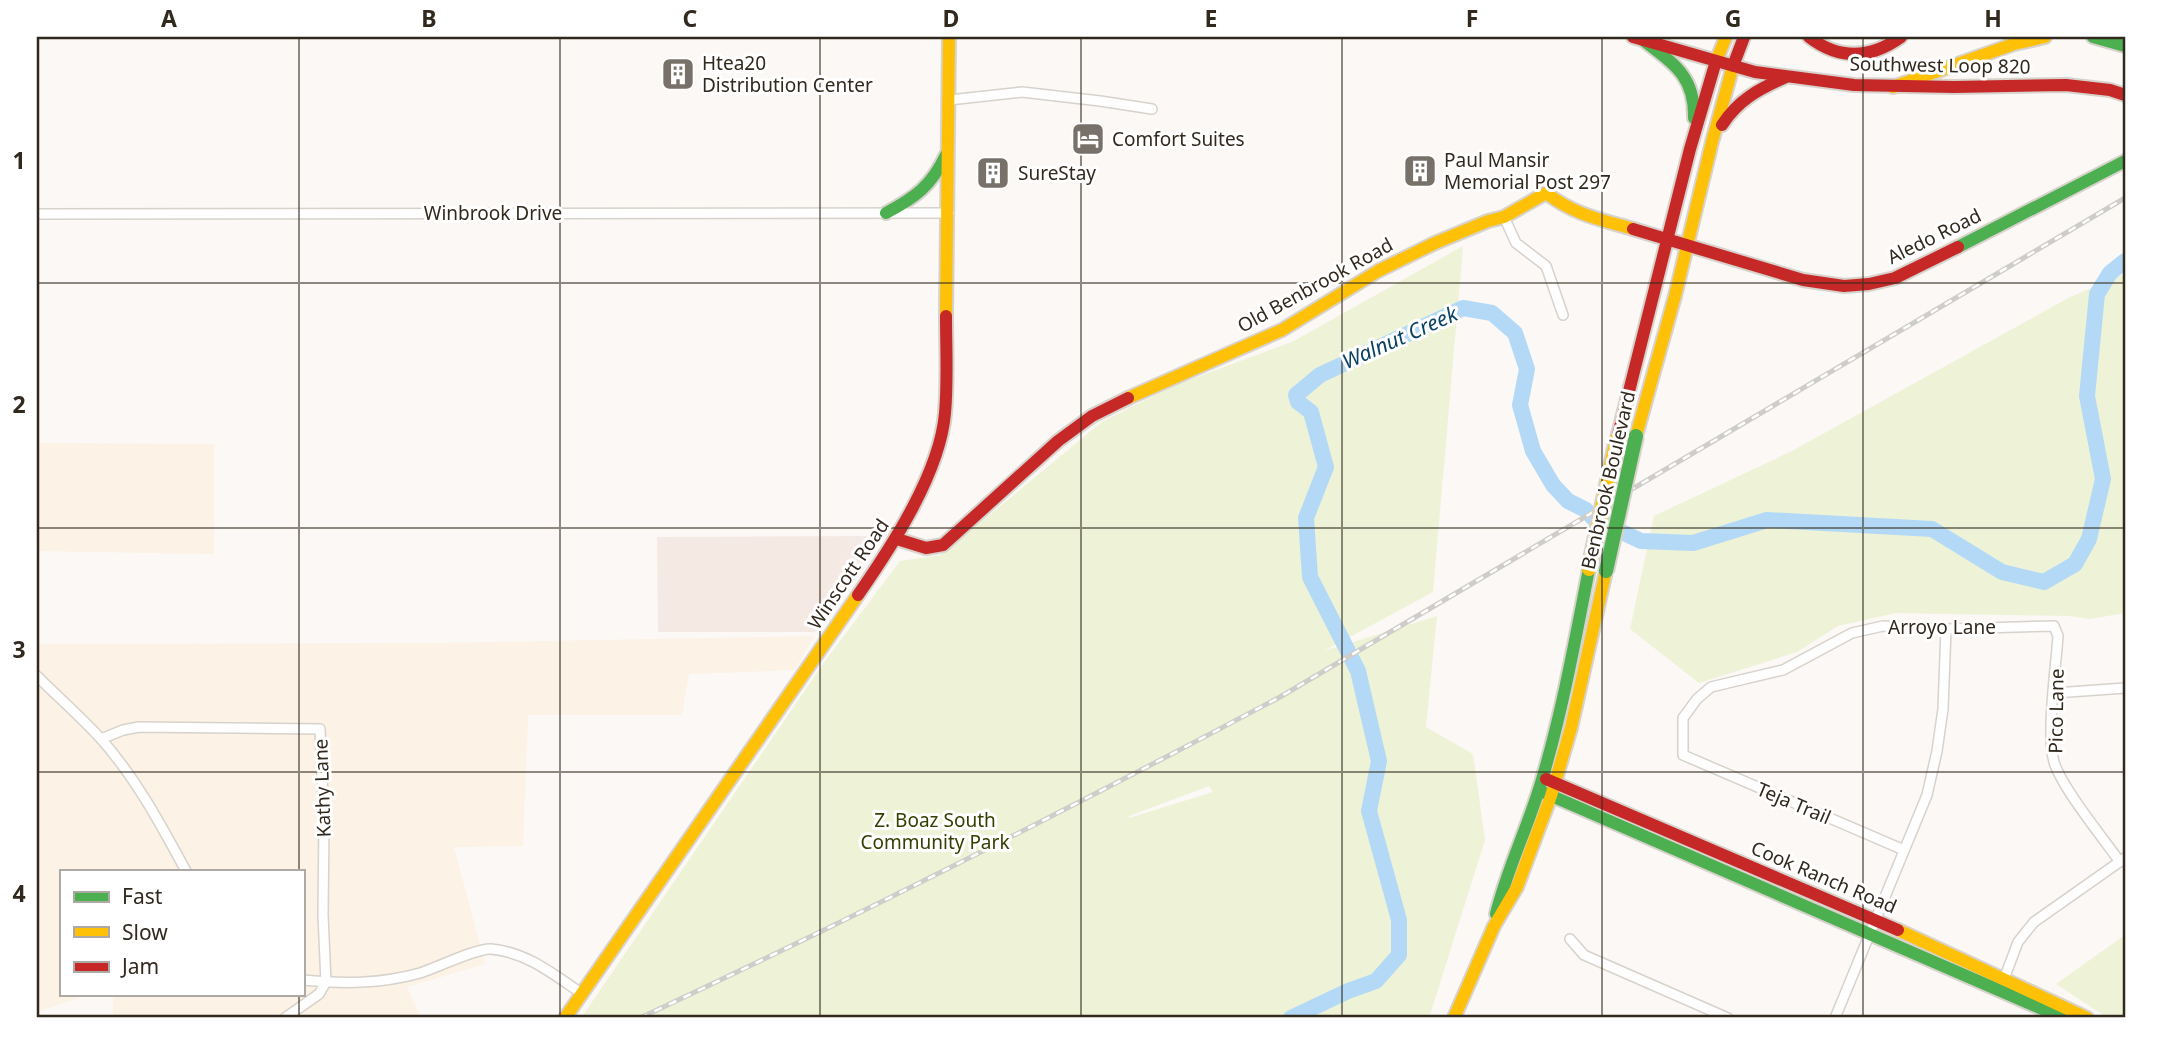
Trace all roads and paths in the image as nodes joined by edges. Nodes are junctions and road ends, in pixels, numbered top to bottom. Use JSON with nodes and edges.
{"nodes":[{"id":1,"x":948,"y":37,"type":"edge"},
{"id":2,"x":1726,"y":37,"type":"edge"},
{"id":3,"x":1744,"y":37,"type":"edge"},
{"id":4,"x":1810,"y":37,"type":"edge"},
{"id":5,"x":1901,"y":37,"type":"edge"},
{"id":6,"x":2045,"y":37,"type":"edge"},
{"id":7,"x":2093,"y":37,"type":"edge"},
{"id":8,"x":1638,"y":38,"type":"edge"},
{"id":9,"x":2125,"y":46,"type":"edge"},
{"id":10,"x":1716,"y":61,"type":"junction"},
{"id":11,"x":1733,"y":66,"type":"junction"},
{"id":12,"x":1786,"y":77,"type":"junction"},
{"id":13,"x":1893,"y":88,"type":"junction"},
{"id":14,"x":2125,"y":95,"type":"edge"},
{"id":15,"x":949,"y":100,"type":"junction"},
{"id":16,"x":1152,"y":109,"type":"dead end"},
{"id":17,"x":1712,"y":142,"type":"junction"},
{"id":18,"x":949,"y":148,"type":"junction"},
{"id":19,"x":1690,"y":149,"type":"junction"},
{"id":20,"x":2125,"y":161,"type":"edge"},
{"id":21,"x":886,"y":213,"type":"junction"},
{"id":22,"x":948,"y":213,"type":"junction"},
{"id":23,"x":37,"y":214,"type":"edge"},
{"id":24,"x":1504,"y":217,"type":"junction"},
{"id":25,"x":1668,"y":238,"type":"junction"},
{"id":26,"x":1686,"y":243,"type":"junction"},
{"id":27,"x":1563,"y":316,"type":"dead end"},
{"id":28,"x":897,"y":539,"type":"junction"},
{"id":29,"x":2054,"y":626,"type":"joint"},
{"id":30,"x":1946,"y":629,"type":"junction"},
{"id":31,"x":37,"y":676,"type":"edge"},
{"id":32,"x":2125,"y":688,"type":"edge"},
{"id":33,"x":2054,"y":693,"type":"junction"},
{"id":34,"x":101,"y":739,"type":"junction"},
{"id":35,"x":1683,"y":755,"type":"joint"},
{"id":36,"x":1547,"y":786,"type":"junction"},
{"id":37,"x":1904,"y":850,"type":"junction"},
{"id":38,"x":2122,"y":860,"type":"edge"},
{"id":39,"x":185,"y":870,"type":"edge"},
{"id":40,"x":1876,"y":920,"type":"junction"},
{"id":41,"x":1870,"y":936,"type":"junction"},
{"id":42,"x":1570,"y":939,"type":"dead end"},
{"id":43,"x":2004,"y":979,"type":"junction"},
{"id":44,"x":304,"y":980,"type":"edge"},
{"id":45,"x":326,"y":982,"type":"junction"},
{"id":46,"x":581,"y":993,"type":"junction"},
{"id":47,"x":285,"y":1018,"type":"edge"},
{"id":48,"x":565,"y":1018,"type":"edge"},
{"id":49,"x":1454,"y":1018,"type":"edge"},
{"id":50,"x":1728,"y":1018,"type":"edge"},
{"id":51,"x":1835,"y":1018,"type":"edge"},
{"id":52,"x":2063,"y":1018,"type":"edge"},
{"id":53,"x":2087,"y":1018,"type":"edge"}],
"edges":[{"from":1,"to":15,"type":"main road","name":"Winscott Road"},
{"from":2,"to":10,"type":"main road","name":"Benbrook Boulevard"},
{"from":3,"to":11,"type":"main road","name":"Benbrook Boulevard"},
{"from":4,"to":5,"type":"main road"},
{"from":6,"to":13,"type":"main road"},
{"from":7,"to":9,"type":"main road"},
{"from":8,"to":10,"type":"main road","name":"Southwest Loop 820"},
{"from":8,"to":19,"type":"main road"},
{"from":10,"to":11,"type":"main road","name":"Southwest Loop 820"},
{"from":10,"to":19,"type":"main road","name":"Benbrook Boulevard"},
{"from":11,"to":12,"type":"main road","name":"Southwest Loop 820"},
{"from":11,"to":17,"type":"main road","name":"Benbrook Boulevard"},
{"from":12,"to":13,"type":"main road","name":"Southwest Loop 820"},
{"from":12,"to":17,"type":"main road"},
{"from":13,"to":14,"type":"main road","name":"Southwest Loop 820"},
{"from":15,"to":16,"type":"street"},
{"from":15,"to":18,"type":"main road","name":"Winscott Road"},
{"from":17,"to":26,"type":"main road","name":"Benbrook Boulevard"},
{"from":18,"to":21,"type":"main road"},
{"from":18,"to":22,"type":"main road","name":"Winscott Road"},
{"from":19,"to":25,"type":"main road","name":"Benbrook Boulevard"},
{"from":20,"to":26,"type":"main road","name":"Aledo Road"},
{"from":21,"to":22,"type":"street","name":"Winbrook Drive"},
{"from":21,"to":23,"type":"street","name":"Winbrook Drive"},
{"from":22,"to":28,"type":"main road","name":"Winscott Road"},
{"from":24,"to":25,"type":"main road","name":"Old Benbrook Road"},
{"from":24,"to":27,"type":"street"},
{"from":24,"to":28,"type":"main road","name":"Old Benbrook Road"},
{"from":25,"to":26,"type":"main road","name":"Aledo Road"},
{"from":25,"to":36,"type":"main road","name":"Benbrook Boulevard","bridge":true},
{"from":26,"to":36,"type":"main road","name":"Benbrook Boulevard","bridge":true},
{"from":28,"to":46,"type":"main road","name":"Winscott Road"},
{"from":29,"to":30,"type":"street","name":"Arroyo Lane"},
{"from":29,"to":33,"type":"street","name":"Pico Lane"},
{"from":30,"to":35,"type":"street","name":"Arroyo Lane"},
{"from":30,"to":37,"type":"street"},
{"from":31,"to":34,"type":"street"},
{"from":32,"to":33,"type":"street"},
{"from":33,"to":38,"type":"street","name":"Pico Lane"},
{"from":34,"to":39,"type":"street"},
{"from":34,"to":45,"type":"street","name":"Kathy Lane"},
{"from":35,"to":37,"type":"street","name":"Teja Trail"},
{"from":36,"to":40,"type":"main road","name":"Cook Ranch Road"},
{"from":36,"to":41,"type":"main road","name":"Cook Ranch Road"},
{"from":36,"to":49,"type":"main road","name":"Benbrook Boulevard"},
{"from":37,"to":40,"type":"street"},
{"from":38,"to":43,"type":"street"},
{"from":40,"to":41,"type":"street"},
{"from":40,"to":43,"type":"main road","name":"Cook Ranch Road"},
{"from":41,"to":51,"type":"street"},
{"from":41,"to":52,"type":"main road","name":"Cook Ranch Road"},
{"from":42,"to":50,"type":"street"},
{"from":43,"to":53,"type":"main road","name":"Cook Ranch Road"},
{"from":44,"to":45,"type":"street"},
{"from":45,"to":46,"type":"street"},
{"from":45,"to":47,"type":"street"},
{"from":46,"to":48,"type":"main road","name":"Winscott Road"}]}
